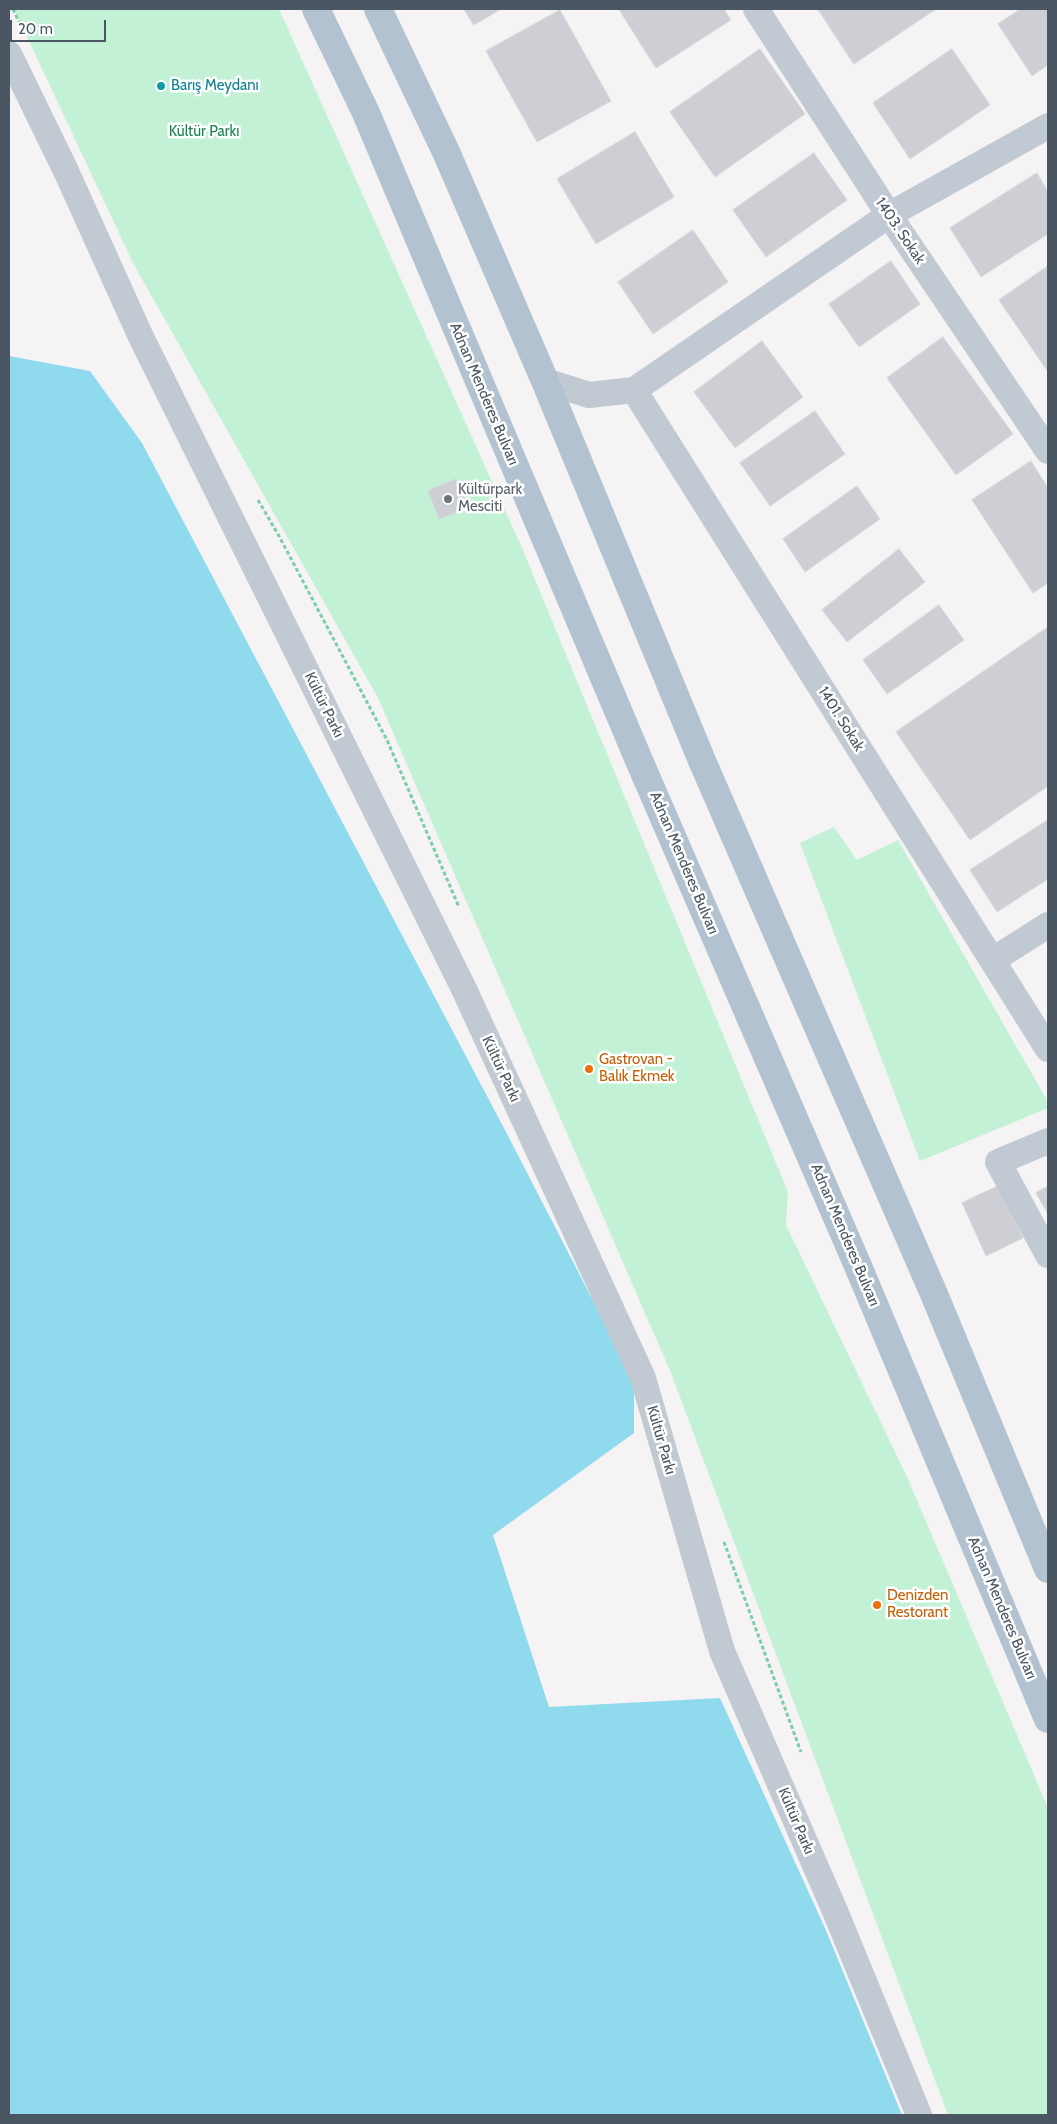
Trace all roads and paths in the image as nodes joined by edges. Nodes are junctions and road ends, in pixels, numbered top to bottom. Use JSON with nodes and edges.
{"nodes":[{"id":1,"x":316,"y":9,"type":"edge"},
{"id":2,"x":378,"y":9,"type":"edge"},
{"id":3,"x":756,"y":9,"type":"edge"},
{"id":4,"x":9,"y":54,"type":"edge"},
{"id":5,"x":1048,"y":126,"type":"edge"},
{"id":6,"x":889,"y":215,"type":"junction"},
{"id":7,"x":544,"y":381,"type":"junction"},
{"id":8,"x":634,"y":390,"type":"junction"},
{"id":9,"x":1048,"y":451,"type":"edge"},
{"id":10,"x":1048,"y":925,"type":"edge"},
{"id":11,"x":993,"y":960,"type":"junction"},
{"id":12,"x":1048,"y":1049,"type":"edge"},
{"id":13,"x":1048,"y":1141,"type":"edge"},
{"id":14,"x":1048,"y":1255,"type":"edge"},
{"id":15,"x":1048,"y":1569,"type":"edge"},
{"id":16,"x":1048,"y":1719,"type":"edge"},
{"id":17,"x":919,"y":2115,"type":"edge"}],
"edges":[{"from":1,"to":16,"type":"main road","name":"Adnan Menderes Bulvarı"},
{"from":2,"to":7,"type":"main road"},
{"from":3,"to":6,"type":"street","name":"1403. Sokak"},
{"from":4,"to":17,"type":"street","name":"Kültür Parkı"},
{"from":5,"to":6,"type":"street"},
{"from":6,"to":8,"type":"street"},
{"from":6,"to":9,"type":"street","name":"1403. Sokak"},
{"from":7,"to":8,"type":"street"},
{"from":7,"to":15,"type":"main road"},
{"from":8,"to":11,"type":"street","name":"1401. Sokak"},
{"from":10,"to":11,"type":"street"},
{"from":11,"to":12,"type":"street","name":"1401. Sokak"},
{"from":13,"to":14,"type":"street"}]}
